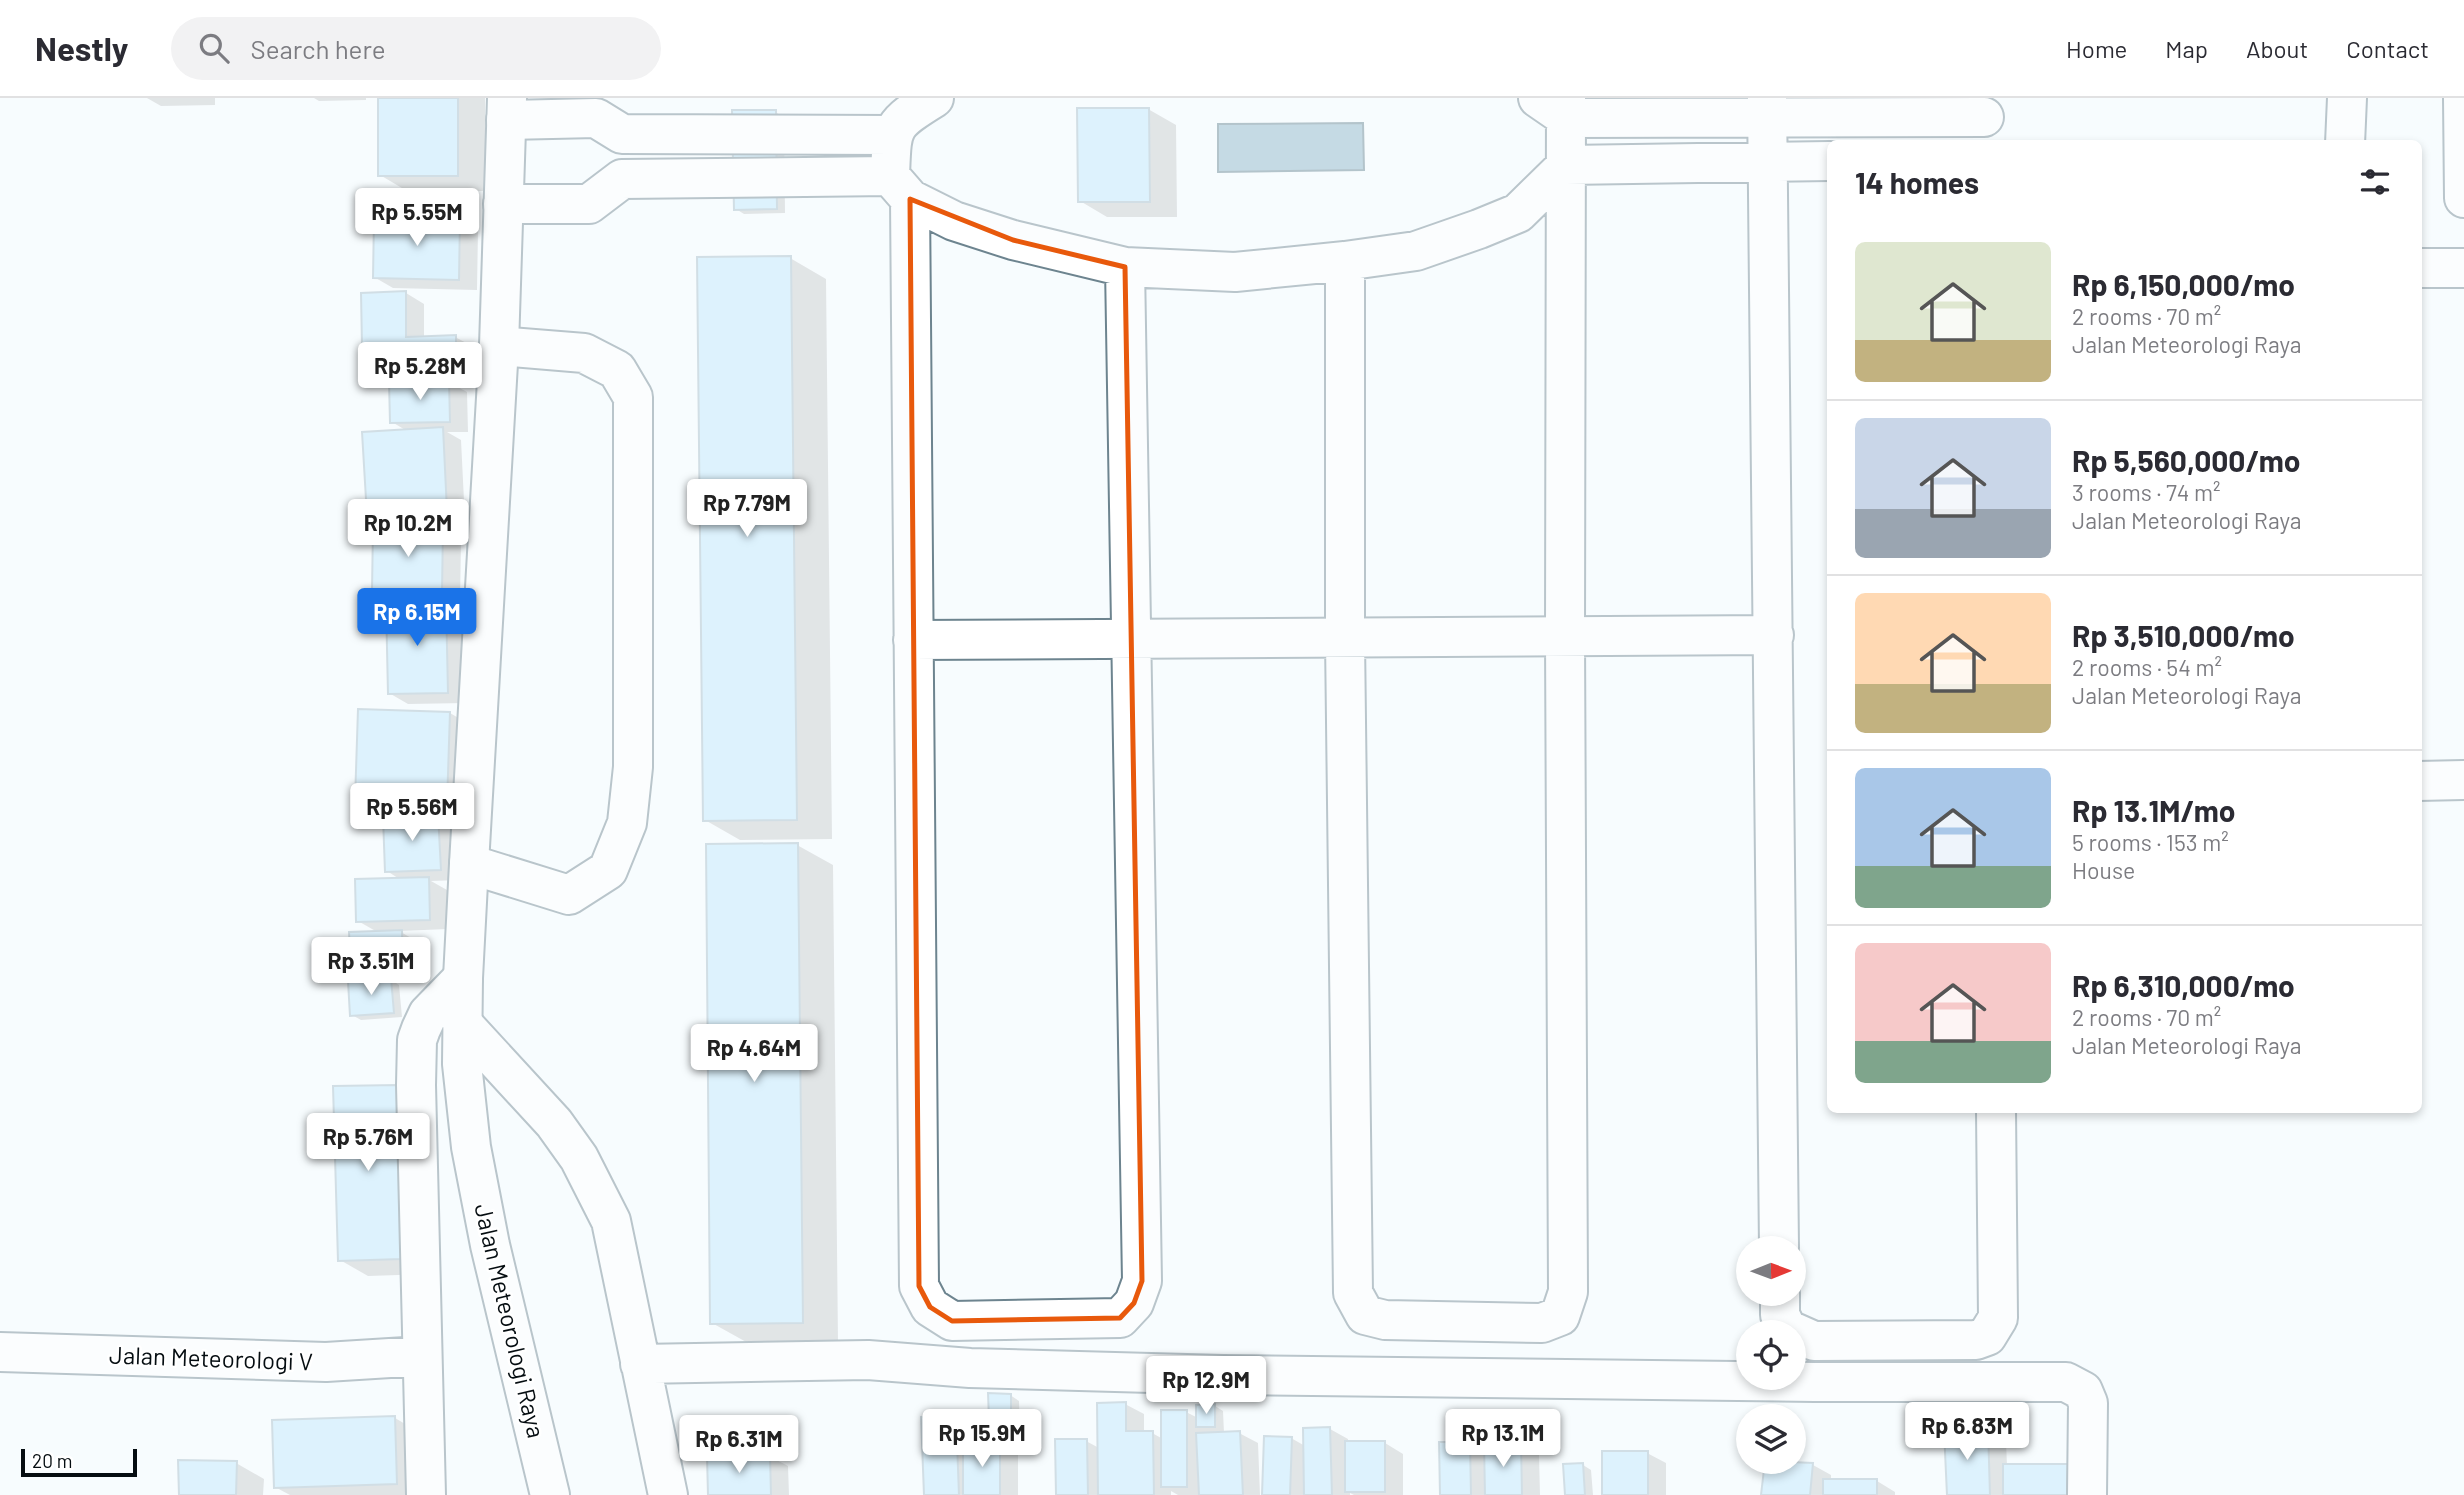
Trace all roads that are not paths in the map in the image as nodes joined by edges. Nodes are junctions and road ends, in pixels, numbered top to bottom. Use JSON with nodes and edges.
{"nodes":[{"id":1,"x":2347,"y":98,"type":"edge"},
{"id":2,"x":2463,"y":98,"type":"edge"},
{"id":3,"x":1557,"y":105,"type":"edge"},
{"id":4,"x":1767,"y":108,"type":"edge"},
{"id":5,"x":506,"y":109,"type":"edge"},
{"id":6,"x":909,"y":112,"type":"edge"},
{"id":7,"x":1984,"y":120,"type":"edge"},
{"id":8,"x":622,"y":134,"type":"junction"},
{"id":9,"x":2345,"y":140,"type":"edge"},
{"id":10,"x":1827,"y":161,"type":"edge"},
{"id":11,"x":1768,"y":162,"type":"junction"},
{"id":12,"x":1567,"y":165,"type":"junction"},
{"id":13,"x":622,"y":179,"type":"junction"},
{"id":14,"x":900,"y":188,"type":"junction"},
{"id":15,"x":2464,"y":198,"type":"edge"},
{"id":16,"x":503,"y":204,"type":"junction"},
{"id":17,"x":1345,"y":261,"type":"junction"},
{"id":18,"x":1125,"y":267,"type":"junction"},
{"id":19,"x":2422,"y":268,"type":"edge"},
{"id":20,"x":2464,"y":268,"type":"edge"},
{"id":21,"x":499,"y":346,"type":"junction"},
{"id":22,"x":1774,"y":635,"type":"junction"},
{"id":23,"x":1565,"y":637,"type":"junction"},
{"id":24,"x":1131,"y":639,"type":"junction"},
{"id":25,"x":1345,"y":639,"type":"junction"},
{"id":26,"x":913,"y":640,"type":"junction"},
{"id":27,"x":2464,"y":780,"type":"edge"},
{"id":28,"x":2422,"y":781,"type":"edge"},
{"id":29,"x":469,"y":863,"type":"junction"},
{"id":30,"x":463,"y":978,"type":"junction"},
{"id":31,"x":462,"y":1023,"type":"junction"},
{"id":32,"x":1996,"y":1113,"type":"edge"},
{"id":33,"x":1779,"y":1236,"type":"edge"},
{"id":34,"x":1780,"y":1306,"type":"edge"},
{"id":35,"x":0,"y":1352,"type":"edge"},
{"id":36,"x":422,"y":1356,"type":"junction"},
{"id":37,"x":640,"y":1364,"type":"junction"},
{"id":38,"x":426,"y":1495,"type":"edge"},
{"id":39,"x":550,"y":1495,"type":"edge"},
{"id":40,"x":668,"y":1495,"type":"edge"},
{"id":41,"x":2087,"y":1495,"type":"edge"}],
"edges":[{"from":1,"to":9,"type":"street"},
{"from":2,"to":15,"type":"street"},
{"from":3,"to":4,"type":"street"},
{"from":3,"to":12,"type":"street"},
{"from":4,"to":7,"type":"street"},
{"from":4,"to":11,"type":"street"},
{"from":5,"to":8,"type":"street"},
{"from":5,"to":16,"type":"street","name":"Jalan Meteorologi Raya"},
{"from":6,"to":8,"type":"street"},
{"from":6,"to":14,"type":"street"},
{"from":8,"to":13,"type":"street"},
{"from":10,"to":11,"type":"street"},
{"from":11,"to":12,"type":"street"},
{"from":11,"to":22,"type":"street"},
{"from":12,"to":17,"type":"street"},
{"from":12,"to":23,"type":"street"},
{"from":13,"to":14,"type":"street"},
{"from":13,"to":16,"type":"street"},
{"from":14,"to":18,"type":"street"},
{"from":14,"to":26,"type":"street"},
{"from":16,"to":21,"type":"street","name":"Jalan Meteorologi Raya"},
{"from":17,"to":18,"type":"street"},
{"from":17,"to":25,"type":"street"},
{"from":18,"to":24,"type":"street"},
{"from":19,"to":20,"type":"street"},
{"from":21,"to":29,"type":"street","name":"Jalan Meteorologi Raya"},
{"from":21,"to":29,"type":"street"},
{"from":22,"to":23,"type":"street"},
{"from":22,"to":33,"type":"street"},
{"from":23,"to":25,"type":"street"},
{"from":23,"to":25,"type":"street"},
{"from":24,"to":25,"type":"street"},
{"from":24,"to":26,"type":"street"},
{"from":24,"to":26,"type":"street"},
{"from":27,"to":28,"type":"street"},
{"from":29,"to":30,"type":"street","name":"Jalan Meteorologi Raya"},
{"from":30,"to":31,"type":"street","name":"Jalan Meteorologi Raya"},
{"from":30,"to":36,"type":"street"},
{"from":31,"to":37,"type":"street"},
{"from":31,"to":39,"type":"street","name":"Jalan Meteorologi Raya"},
{"from":32,"to":34,"type":"street"},
{"from":35,"to":36,"type":"street","name":"Jalan Meteorologi V"},
{"from":36,"to":38,"type":"street"},
{"from":37,"to":40,"type":"street"},
{"from":37,"to":41,"type":"street"}]}
